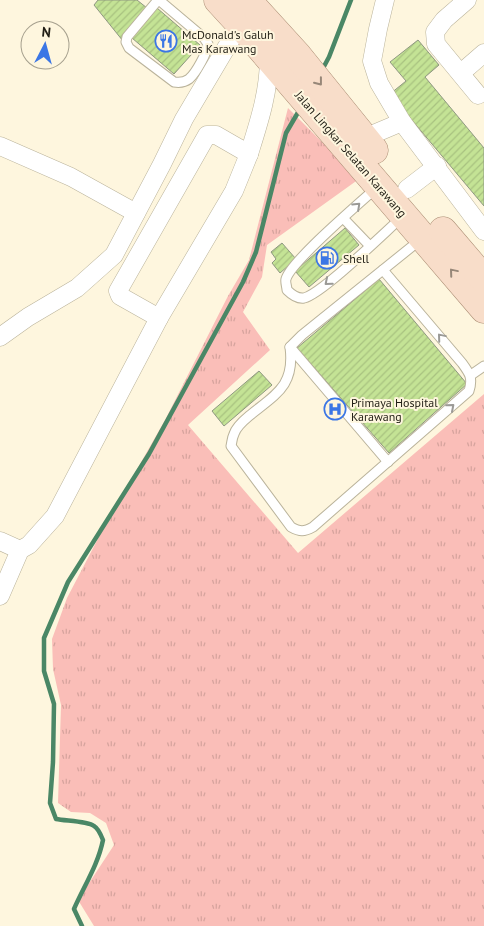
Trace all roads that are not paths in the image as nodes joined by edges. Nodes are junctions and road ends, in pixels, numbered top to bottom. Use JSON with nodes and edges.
{"nodes":[{"id":1,"x":158,"y":0,"type":"edge"},
{"id":2,"x":218,"y":0,"type":"edge"},
{"id":3,"x":385,"y":0,"type":"edge"},
{"id":4,"x":467,"y":0,"type":"edge"},
{"id":5,"x":248,"y":7,"type":"edge"},
{"id":6,"x":484,"y":54,"type":"edge"},
{"id":7,"x":269,"y":58,"type":"junction"},
{"id":8,"x":461,"y":73,"type":"junction"},
{"id":9,"x":478,"y":95,"type":"dead end"},
{"id":10,"x":333,"y":116,"type":"junction"},
{"id":11,"x":402,"y":122,"type":"junction"},
{"id":12,"x":364,"y":138,"type":"junction"},
{"id":13,"x":0,"y":146,"type":"edge"},
{"id":14,"x":249,"y":154,"type":"junction"},
{"id":15,"x":436,"y":166,"type":"junction"},
{"id":16,"x":379,"y":185,"type":"junction"},
{"id":17,"x":406,"y":202,"type":"junction"},
{"id":18,"x":136,"y":213,"type":"junction"},
{"id":19,"x":344,"y":219,"type":"junction"},
{"id":20,"x":484,"y":231,"type":"edge"},
{"id":21,"x":424,"y":237,"type":"junction"},
{"id":22,"x":370,"y":246,"type":"junction"},
{"id":23,"x":383,"y":270,"type":"junction"},
{"id":24,"x":484,"y":279,"type":"edge"},
{"id":25,"x":484,"y":309,"type":"edge"},
{"id":26,"x":159,"y":318,"type":"junction"},
{"id":27,"x":0,"y":337,"type":"edge"},
{"id":28,"x":290,"y":347,"type":"junction"},
{"id":29,"x":484,"y":366,"type":"edge"},
{"id":30,"x":471,"y":375,"type":"junction"},
{"id":31,"x":388,"y":462,"type":"junction"},
{"id":32,"x":0,"y":541,"type":"edge"},
{"id":33,"x":20,"y":550,"type":"junction"},
{"id":34,"x":0,"y":596,"type":"edge"}],
"edges":[{"from":1,"to":1,"type":"lane"},
{"from":2,"to":5,"type":"main road","name":"Jalan Lingkar Selatan Karawang"},
{"from":3,"to":11,"type":"street"},
{"from":4,"to":8,"type":"street"},
{"from":5,"to":7,"type":"main road","name":"Jalan Lingkar Selatan Karawang"},
{"from":5,"to":10,"type":"main road","name":"Jalan Lingkar Selatan Karawang","one_way":true},
{"from":5,"to":18,"type":"street"},
{"from":6,"to":8,"type":"street"},
{"from":7,"to":10,"type":"main road","name":"Jalan Lingkar Selatan Karawang"},
{"from":7,"to":14,"type":"street"},
{"from":8,"to":9,"type":"street"},
{"from":10,"to":12,"type":"main road","name":"Jalan Lingkar Selatan Karawang"},
{"from":10,"to":16,"type":"main road","name":"Jalan Lingkar Selatan Karawang"},
{"from":11,"to":12,"type":"street"},
{"from":11,"to":15,"type":"street"},
{"from":12,"to":17,"type":"main road","name":"Jalan Lingkar Selatan Karawang"},
{"from":13,"to":18,"type":"street"},
{"from":14,"to":26,"type":"street"},
{"from":14,"to":26,"type":"street"},
{"from":15,"to":17,"type":"street"},
{"from":15,"to":20,"type":"street"},
{"from":16,"to":17,"type":"main road","name":"Jalan Lingkar Selatan Karawang"},
{"from":19,"to":16,"type":"lane","one_way":true},
{"from":17,"to":21,"type":"main road","name":"Jalan Lingkar Selatan Karawang"},
{"from":17,"to":22,"type":"lane"},
{"from":17,"to":24,"type":"main road","name":"Jalan Lingkar Selatan Karawang"},
{"from":18,"to":27,"type":"street"},
{"from":19,"to":22,"type":"lane"},
{"from":22,"to":19,"type":"lane","one_way":true},
{"from":21,"to":23,"type":"lane"},
{"from":25,"to":21,"type":"main road","name":"Jalan Lingkar Selatan Karawang","one_way":true},
{"from":23,"to":28,"type":"lane"},
{"from":30,"to":23,"type":"lane","one_way":true},
{"from":26,"to":33,"type":"street"},
{"from":28,"to":31,"type":"lane"},
{"from":28,"to":31,"type":"lane"},
{"from":29,"to":30,"type":"lane"},
{"from":31,"to":30,"type":"lane","one_way":true},
{"from":32,"to":33,"type":"street"},
{"from":33,"to":34,"type":"street"}]}
